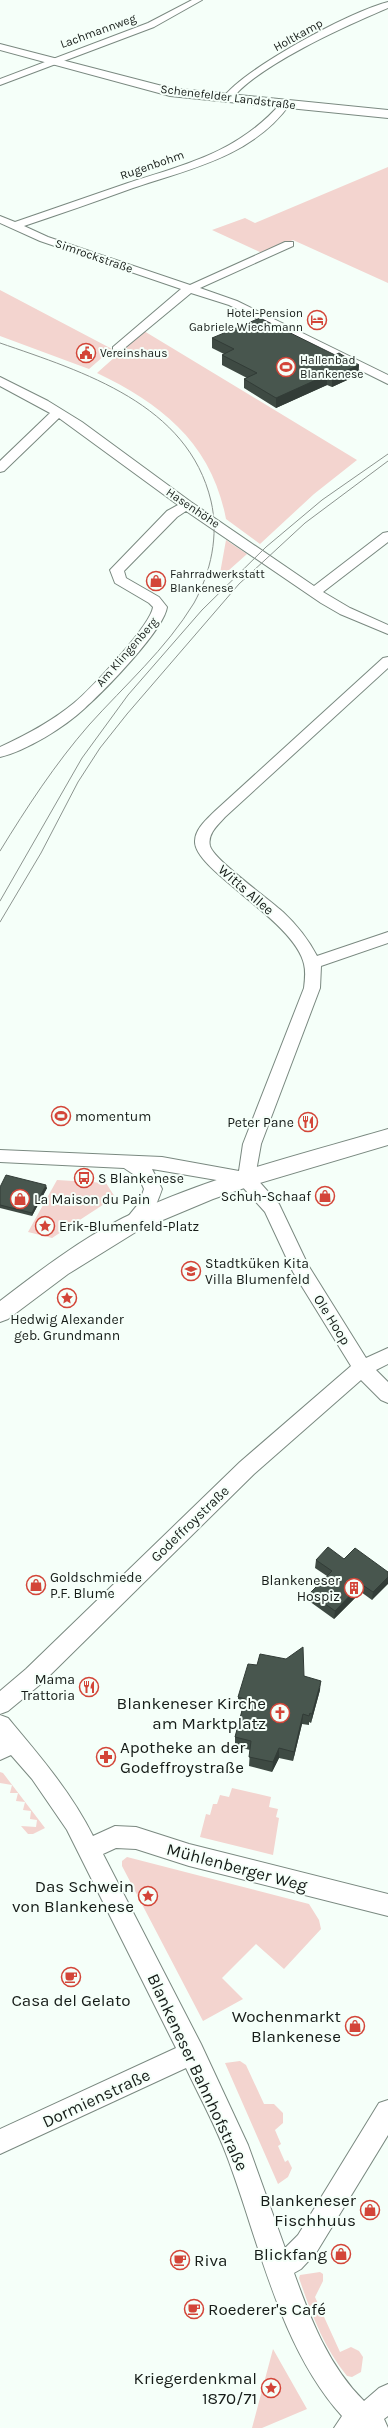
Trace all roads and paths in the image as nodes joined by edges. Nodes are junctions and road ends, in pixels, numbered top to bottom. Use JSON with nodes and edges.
{"nodes":[{"id":1,"x":198,"y":0,"type":"edge"},
{"id":2,"x":388,"y":5,"type":"edge"},
{"id":3,"x":0,"y":47,"type":"edge"},
{"id":4,"x":49,"y":60,"type":"junction"},
{"id":5,"x":0,"y":82,"type":"edge"},
{"id":6,"x":227,"y":98,"type":"junction"},
{"id":7,"x":285,"y":104,"type":"junction"},
{"id":8,"x":388,"y":114,"type":"edge"},
{"id":9,"x":0,"y":220,"type":"edge"},
{"id":10,"x":13,"y":226,"type":"junction"},
{"id":11,"x":289,"y":244,"type":"dead end"},
{"id":12,"x":191,"y":288,"type":"junction"},
{"id":13,"x":117,"y":349,"type":"dead end"},
{"id":14,"x":388,"y":380,"type":"edge"},
{"id":15,"x":0,"y":381,"type":"edge"},
{"id":16,"x":57,"y":413,"type":"junction"},
{"id":17,"x":0,"y":468,"type":"edge"},
{"id":18,"x":186,"y":505,"type":"junction"},
{"id":19,"x":388,"y":536,"type":"edge"},
{"id":20,"x":314,"y":592,"type":"junction"},
{"id":21,"x":388,"y":630,"type":"edge"},
{"id":22,"x":388,"y":661,"type":"edge"},
{"id":23,"x":0,"y":753,"type":"edge"},
{"id":24,"x":388,"y":937,"type":"edge"},
{"id":25,"x":312,"y":962,"type":"junction"},
{"id":26,"x":388,"y":1137,"type":"edge"},
{"id":27,"x":0,"y":1156,"type":"edge"},
{"id":28,"x":127,"y":1161,"type":"junction"},
{"id":29,"x":246,"y":1180,"type":"junction"},
{"id":30,"x":131,"y":1224,"type":"junction"},
{"id":31,"x":0,"y":1313,"type":"edge"},
{"id":32,"x":388,"y":1355,"type":"edge"},
{"id":33,"x":362,"y":1368,"type":"junction"},
{"id":34,"x":388,"y":1395,"type":"edge"},
{"id":35,"x":0,"y":1704,"type":"edge"},
{"id":36,"x":5,"y":1739,"type":"edge"},
{"id":37,"x":88,"y":1849,"type":"junction"},
{"id":38,"x":388,"y":1905,"type":"edge"},
{"id":39,"x":192,"y":2053,"type":"junction"},
{"id":40,"x":388,"y":2112,"type":"edge"},
{"id":41,"x":0,"y":2142,"type":"edge"},
{"id":42,"x":278,"y":2267,"type":"junction"},
{"id":43,"x":388,"y":2397,"type":"edge"},
{"id":44,"x":362,"y":2425,"type":"edge"}],
"edges":[{"from":1,"to":4,"type":"street","name":"Lachmannweg"},
{"from":2,"to":6,"type":"street","name":"Holtkamp"},
{"from":3,"to":4,"type":"street","name":"Schenefelder Landstraße"},
{"from":4,"to":5,"type":"street","name":"Lachmannweg"},
{"from":4,"to":6,"type":"street","name":"Schenefelder Landstraße"},
{"from":6,"to":7,"type":"street","name":"Schenefelder Landstraße"},
{"from":7,"to":8,"type":"street","name":"Schenefelder Landstraße"},
{"from":7,"to":10,"type":"street","name":"Rugenbohm"},
{"from":9,"to":10,"type":"street","name":"Simrockstraße"},
{"from":10,"to":12,"type":"street","name":"Simrockstraße"},
{"from":11,"to":12,"type":"street"},
{"from":12,"to":13,"type":"street"},
{"from":12,"to":14,"type":"street","name":"Simrockstraße"},
{"from":15,"to":16,"type":"street","name":"Hasenhöhe"},
{"from":16,"to":17,"type":"street"},
{"from":16,"to":18,"type":"street","name":"Hasenhöhe"},
{"from":18,"to":20,"type":"street","name":"Hasenhöhe"},
{"from":18,"to":23,"type":"street","name":"Am Klingenberg"},
{"from":19,"to":20,"type":"street"},
{"from":20,"to":21,"type":"street","name":"Hasenhöhe"},
{"from":22,"to":25,"type":"street","name":"Witts Allee"},
{"from":24,"to":25,"type":"street"},
{"from":25,"to":29,"type":"street","name":"Witts Allee"},
{"from":26,"to":29,"type":"street"},
{"from":27,"to":28,"type":"street"},
{"from":28,"to":29,"type":"street"},
{"from":28,"to":30,"type":"street"},
{"from":29,"to":30,"type":"street"},
{"from":29,"to":33,"type":"street","name":"Ole Hoop"},
{"from":30,"to":31,"type":"street"},
{"from":32,"to":33,"type":"street","name":"Godeffroystraße"},
{"from":33,"to":34,"type":"street","name":"Ole Hoop"},
{"from":33,"to":35,"type":"street","name":"Godeffroystraße"},
{"from":36,"to":37,"type":"street","name":"Blankeneser Bahnhofstraße"},
{"from":37,"to":38,"type":"street","name":"Mühlenberger Weg"},
{"from":37,"to":39,"type":"street","name":"Blankeneser Bahnhofstraße"},
{"from":39,"to":41,"type":"street","name":"Dormienstraße"},
{"from":39,"to":42,"type":"street","name":"Blankeneser Bahnhofstraße"},
{"from":40,"to":42,"type":"street"},
{"from":42,"to":44,"type":"street","name":"Blankeneser Bahnhofstraße"},
{"from":43,"to":44,"type":"street"}]}
